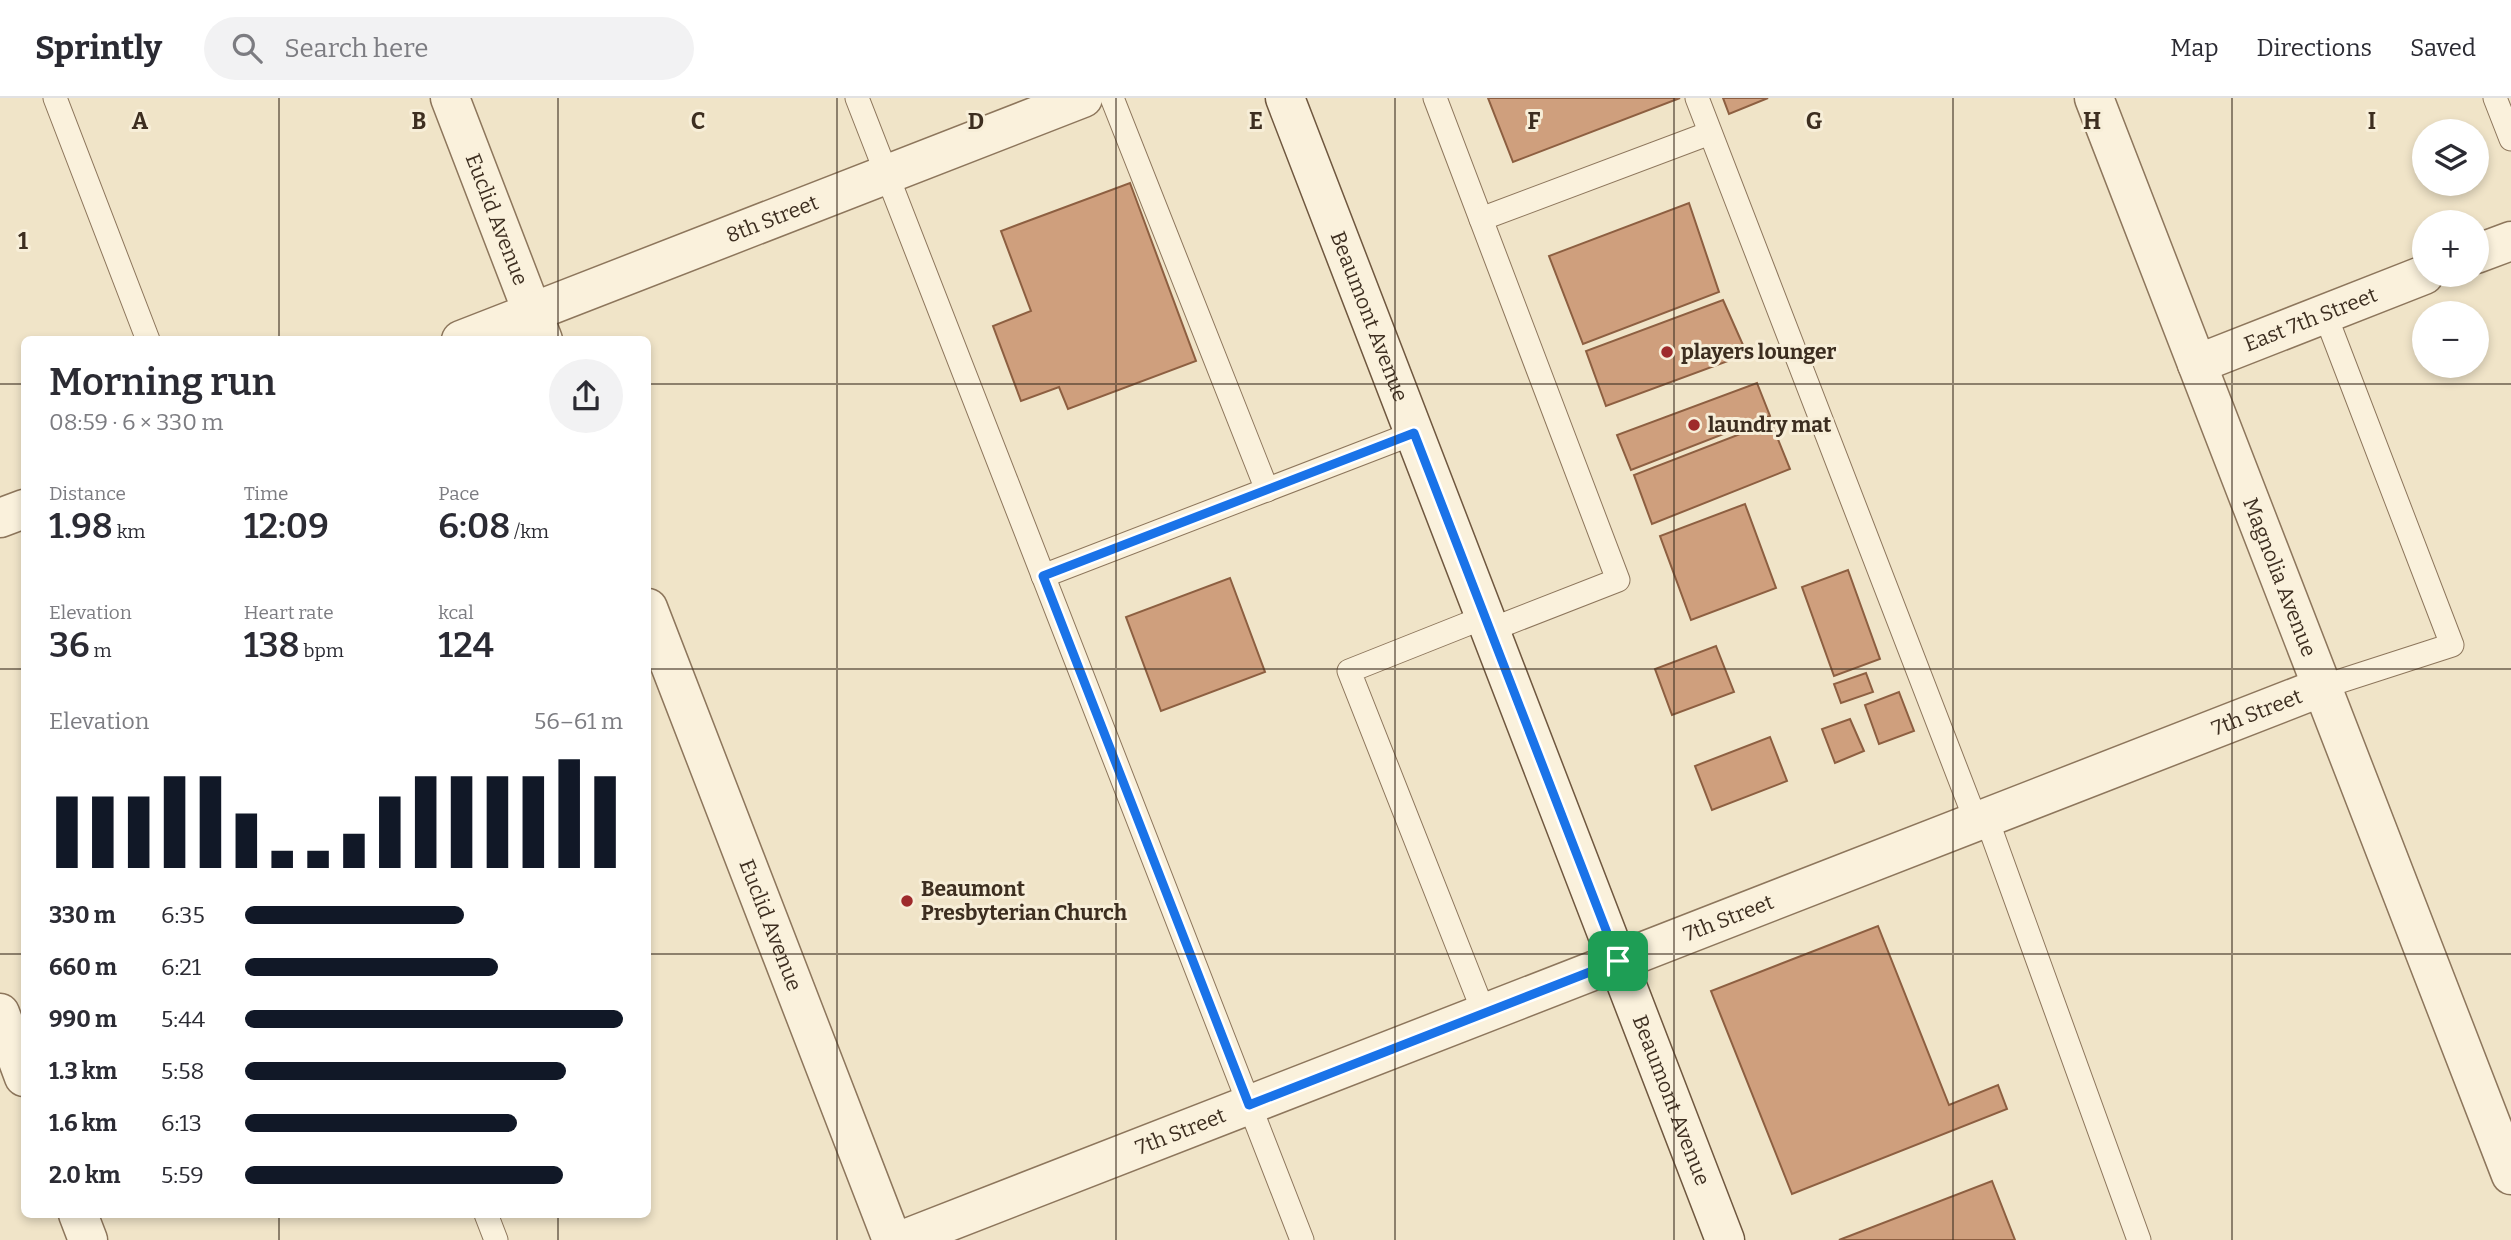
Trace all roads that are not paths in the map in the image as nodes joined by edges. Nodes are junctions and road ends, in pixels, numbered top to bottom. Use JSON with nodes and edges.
{"nodes":[{"id":1,"x":55,"y":98,"type":"edge"},
{"id":2,"x":450,"y":98,"type":"edge"},
{"id":3,"x":857,"y":98,"type":"edge"},
{"id":4,"x":1083,"y":98,"type":"edge"},
{"id":5,"x":1112,"y":98,"type":"edge"},
{"id":6,"x":1285,"y":98,"type":"edge"},
{"id":7,"x":1435,"y":98,"type":"edge"},
{"id":8,"x":1697,"y":98,"type":"edge"},
{"id":9,"x":2094,"y":98,"type":"edge"},
{"id":10,"x":2495,"y":98,"type":"edge"},
{"id":11,"x":1710,"y":133,"type":"junction"},
{"id":12,"x":2511,"y":139,"type":"edge"},
{"id":13,"x":886,"y":175,"type":"junction"},
{"id":14,"x":1481,"y":219,"type":"junction"},
{"id":15,"x":2511,"y":240,"type":"edge"},
{"id":16,"x":2489,"y":249,"type":"edge"},
{"id":17,"x":2412,"y":280,"type":"edge"},
{"id":18,"x":2325,"y":314,"type":"junction"},
{"id":19,"x":538,"y":326,"type":"edge"},
{"id":20,"x":146,"y":336,"type":"edge"},
{"id":21,"x":483,"y":336,"type":"edge"},
{"id":22,"x":2197,"y":364,"type":"junction"},
{"id":23,"x":1414,"y":433,"type":"junction"},
{"id":24,"x":1267,"y":490,"type":"junction"},
{"id":25,"x":21,"y":510,"type":"edge"},
{"id":26,"x":0,"y":518,"type":"edge"},
{"id":27,"x":1043,"y":576,"type":"junction"},
{"id":28,"x":651,"y":616,"type":"edge"},
{"id":29,"x":1488,"y":624,"type":"junction"},
{"id":30,"x":2322,"y":687,"type":"junction"},
{"id":31,"x":1981,"y":819,"type":"junction"},
{"id":32,"x":1618,"y":961,"type":"junction"},
{"id":33,"x":0,"y":1013,"type":"edge"},
{"id":34,"x":1484,"y":1013,"type":"junction"},
{"id":35,"x":21,"y":1069,"type":"edge"},
{"id":36,"x":1249,"y":1105,"type":"junction"},
{"id":37,"x":2511,"y":1175,"type":"edge"},
{"id":38,"x":80,"y":1218,"type":"edge"},
{"id":39,"x":488,"y":1218,"type":"edge"},
{"id":40,"x":88,"y":1240,"type":"edge"},
{"id":41,"x":496,"y":1240,"type":"edge"},
{"id":42,"x":892,"y":1240,"type":"edge"},
{"id":43,"x":902,"y":1240,"type":"edge"},
{"id":44,"x":1302,"y":1240,"type":"edge"},
{"id":45,"x":1725,"y":1240,"type":"edge"},
{"id":46,"x":2139,"y":1240,"type":"edge"}],
"edges":[{"from":1,"to":20,"type":"lane"},
{"from":2,"to":19,"type":"street","name":"Euclid Avenue"},
{"from":3,"to":13,"type":"lane"},
{"from":4,"to":13,"type":"street","name":"8th Street"},
{"from":5,"to":24,"type":"lane"},
{"from":6,"to":23,"type":"street","name":"Beaumont Avenue"},
{"from":7,"to":14,"type":"lane"},
{"from":8,"to":11,"type":"lane"},
{"from":9,"to":22,"type":"street","name":"Magnolia Avenue"},
{"from":10,"to":12,"type":"lane"},
{"from":11,"to":14,"type":"lane"},
{"from":11,"to":31,"type":"lane"},
{"from":13,"to":19,"type":"street","name":"8th Street"},
{"from":13,"to":27,"type":"lane"},
{"from":14,"to":29,"type":"lane"},
{"from":15,"to":16,"type":"street"},
{"from":17,"to":18,"type":"street","name":"East 7th Street"},
{"from":18,"to":22,"type":"street","name":"East 7th Street"},
{"from":18,"to":30,"type":"lane"},
{"from":19,"to":21,"type":"street","name":"8th Street"},
{"from":22,"to":30,"type":"street","name":"Magnolia Avenue"},
{"from":23,"to":24,"type":"lane"},
{"from":23,"to":29,"type":"street","name":"Beaumont Avenue"},
{"from":24,"to":27,"type":"lane"},
{"from":25,"to":26,"type":"street"},
{"from":27,"to":36,"type":"lane"},
{"from":28,"to":42,"type":"street","name":"Euclid Avenue"},
{"from":29,"to":32,"type":"street","name":"Beaumont Avenue"},
{"from":29,"to":34,"type":"lane"},
{"from":30,"to":31,"type":"street","name":"7th Street"},
{"from":30,"to":37,"type":"street","name":"Magnolia Avenue"},
{"from":31,"to":32,"type":"street","name":"7th Street"},
{"from":31,"to":46,"type":"lane"},
{"from":32,"to":34,"type":"street","name":"7th Street"},
{"from":32,"to":45,"type":"street","name":"Beaumont Avenue"},
{"from":33,"to":35,"type":"street"},
{"from":34,"to":36,"type":"street","name":"7th Street"},
{"from":36,"to":43,"type":"street","name":"7th Street"},
{"from":36,"to":44,"type":"lane"},
{"from":38,"to":40,"type":"street"},
{"from":39,"to":41,"type":"lane"}]}
